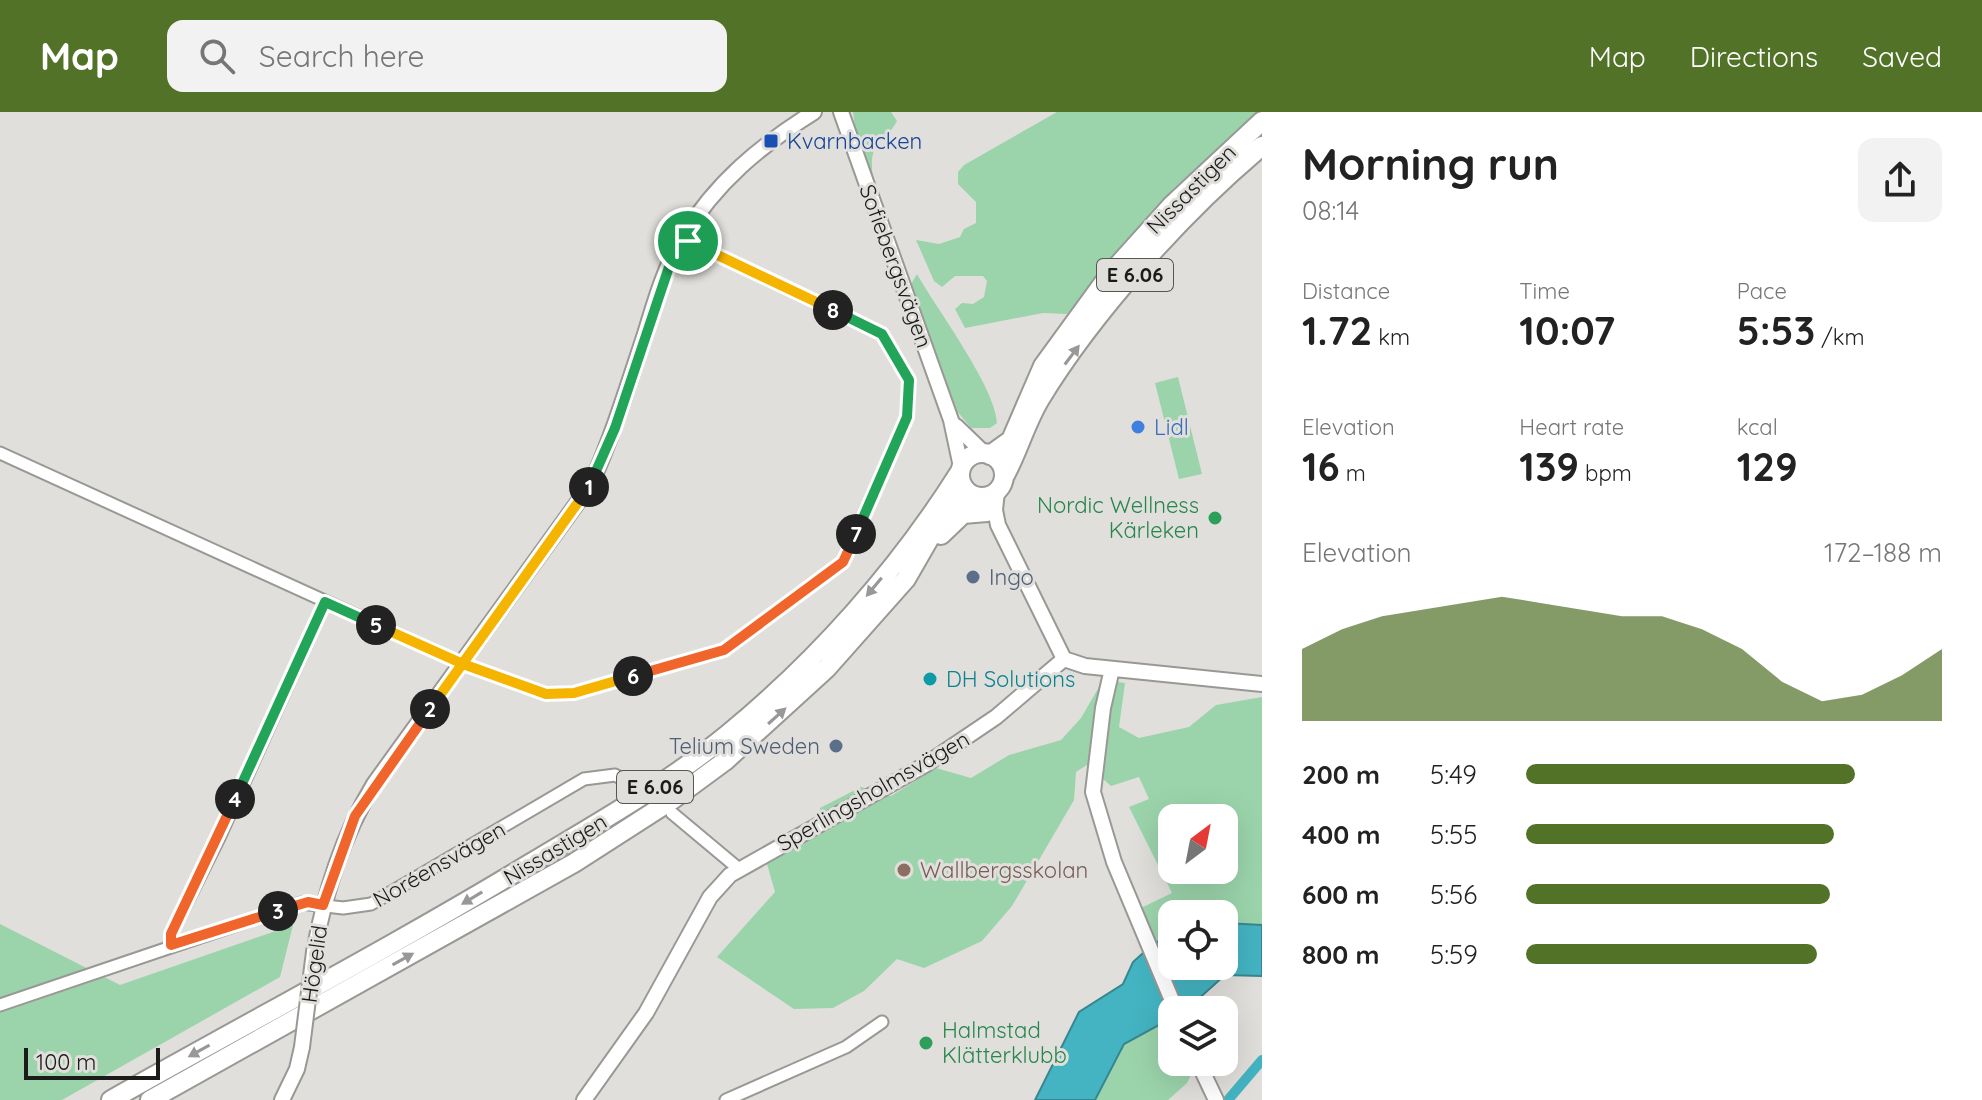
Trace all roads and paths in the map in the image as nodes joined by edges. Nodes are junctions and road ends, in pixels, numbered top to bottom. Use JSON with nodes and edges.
{"nodes":[{"id":1,"x":814,"y":112,"type":"edge"},
{"id":2,"x":832,"y":112,"type":"edge"},
{"id":3,"x":840,"y":112,"type":"edge"},
{"id":4,"x":1262,"y":121,"type":"edge"},
{"id":5,"x":1262,"y":146,"type":"edge"},
{"id":6,"x":682,"y":238,"type":"junction"},
{"id":7,"x":951,"y":420,"type":"junction"},
{"id":8,"x":0,"y":453,"type":"edge"},
{"id":9,"x":987,"y":454,"type":"junction"},
{"id":10,"x":960,"y":470,"type":"junction"},
{"id":11,"x":1001,"y":484,"type":"junction"},
{"id":12,"x":972,"y":496,"type":"junction"},
{"id":13,"x":993,"y":518,"type":"junction"},
{"id":14,"x":923,"y":555,"type":"junction"},
{"id":15,"x":325,"y":602,"type":"junction"},
{"id":16,"x":1064,"y":659,"type":"junction"},
{"id":17,"x":463,"y":664,"type":"junction"},
{"id":18,"x":1112,"y":669,"type":"junction"},
{"id":19,"x":1262,"y":684,"type":"edge"},
{"id":20,"x":640,"y":789,"type":"dead end"},
{"id":21,"x":672,"y":813,"type":"dead end"},
{"id":22,"x":739,"y":869,"type":"junction"},
{"id":23,"x":323,"y":905,"type":"junction"},
{"id":24,"x":171,"y":945,"type":"junction"},
{"id":25,"x":1171,"y":996,"type":"edge"},
{"id":26,"x":0,"y":1005,"type":"edge"},
{"id":27,"x":882,"y":1022,"type":"dead end"},
{"id":28,"x":1205,"y":1076,"type":"edge"},
{"id":29,"x":111,"y":1100,"type":"edge"},
{"id":30,"x":150,"y":1100,"type":"edge"},
{"id":31,"x":282,"y":1100,"type":"edge"},
{"id":32,"x":584,"y":1100,"type":"edge"},
{"id":33,"x":726,"y":1100,"type":"edge"},
{"id":34,"x":1216,"y":1100,"type":"edge"}],
"edges":[{"from":1,"to":6,"type":"street","name":"Högelid"},
{"from":2,"to":3,"type":"street"},
{"from":3,"to":7,"type":"street","name":"Sofiebergsvägen"},
{"from":4,"to":9,"type":"highway","name":"Nissastigen","number":"E 6.06"},
{"from":11,"to":5,"type":"highway","name":"Nissastigen","number":"E 6.06","one_way":true},
{"from":6,"to":17,"type":"street","name":"Högelid"},
{"from":6,"to":17,"type":"street"},
{"from":7,"to":9,"type":"street","name":"Sofiebergsvägen"},
{"from":7,"to":10,"type":"street","name":"Sofiebergsvägen"},
{"from":8,"to":15,"type":"street"},
{"from":9,"to":10,"type":"highway","number":"E 6.06"},
{"from":9,"to":11,"type":"highway"},
{"from":10,"to":12,"type":"highway"},
{"from":10,"to":29,"type":"highway","name":"Nissastigen","number":"E 6.06","one_way":true},
{"from":11,"to":12,"type":"highway","number":"E 6.06"},
{"from":11,"to":13,"type":"street"},
{"from":12,"to":13,"type":"street"},
{"from":12,"to":14,"type":"highway","name":"Nissastigen","number":"E 6.06"},
{"from":13,"to":14,"type":"highway","number":"E 6.06"},
{"from":13,"to":16,"type":"street"},
{"from":30,"to":14,"type":"highway","name":"Nissastigen","number":"E 6.06","one_way":true},
{"from":15,"to":17,"type":"street"},
{"from":15,"to":24,"type":"street"},
{"from":16,"to":18,"type":"street"},
{"from":16,"to":22,"type":"street","name":"Sperlingsholmsvägen"},
{"from":17,"to":23,"type":"street","name":"Högelid"},
{"from":18,"to":19,"type":"street"},
{"from":18,"to":25,"type":"street"},
{"from":20,"to":23,"type":"street","name":"Noréensvägen"},
{"from":21,"to":22,"type":"street"},
{"from":22,"to":32,"type":"street","name":"Sperlingsholmsvägen"},
{"from":23,"to":24,"type":"street","name":"Noréensvägen"},
{"from":23,"to":31,"type":"street","name":"Högelid","bridge":true},
{"from":24,"to":26,"type":"street","name":"Noréensvägen"},
{"from":27,"to":33,"type":"street"},
{"from":28,"to":34,"type":"street"}]}
